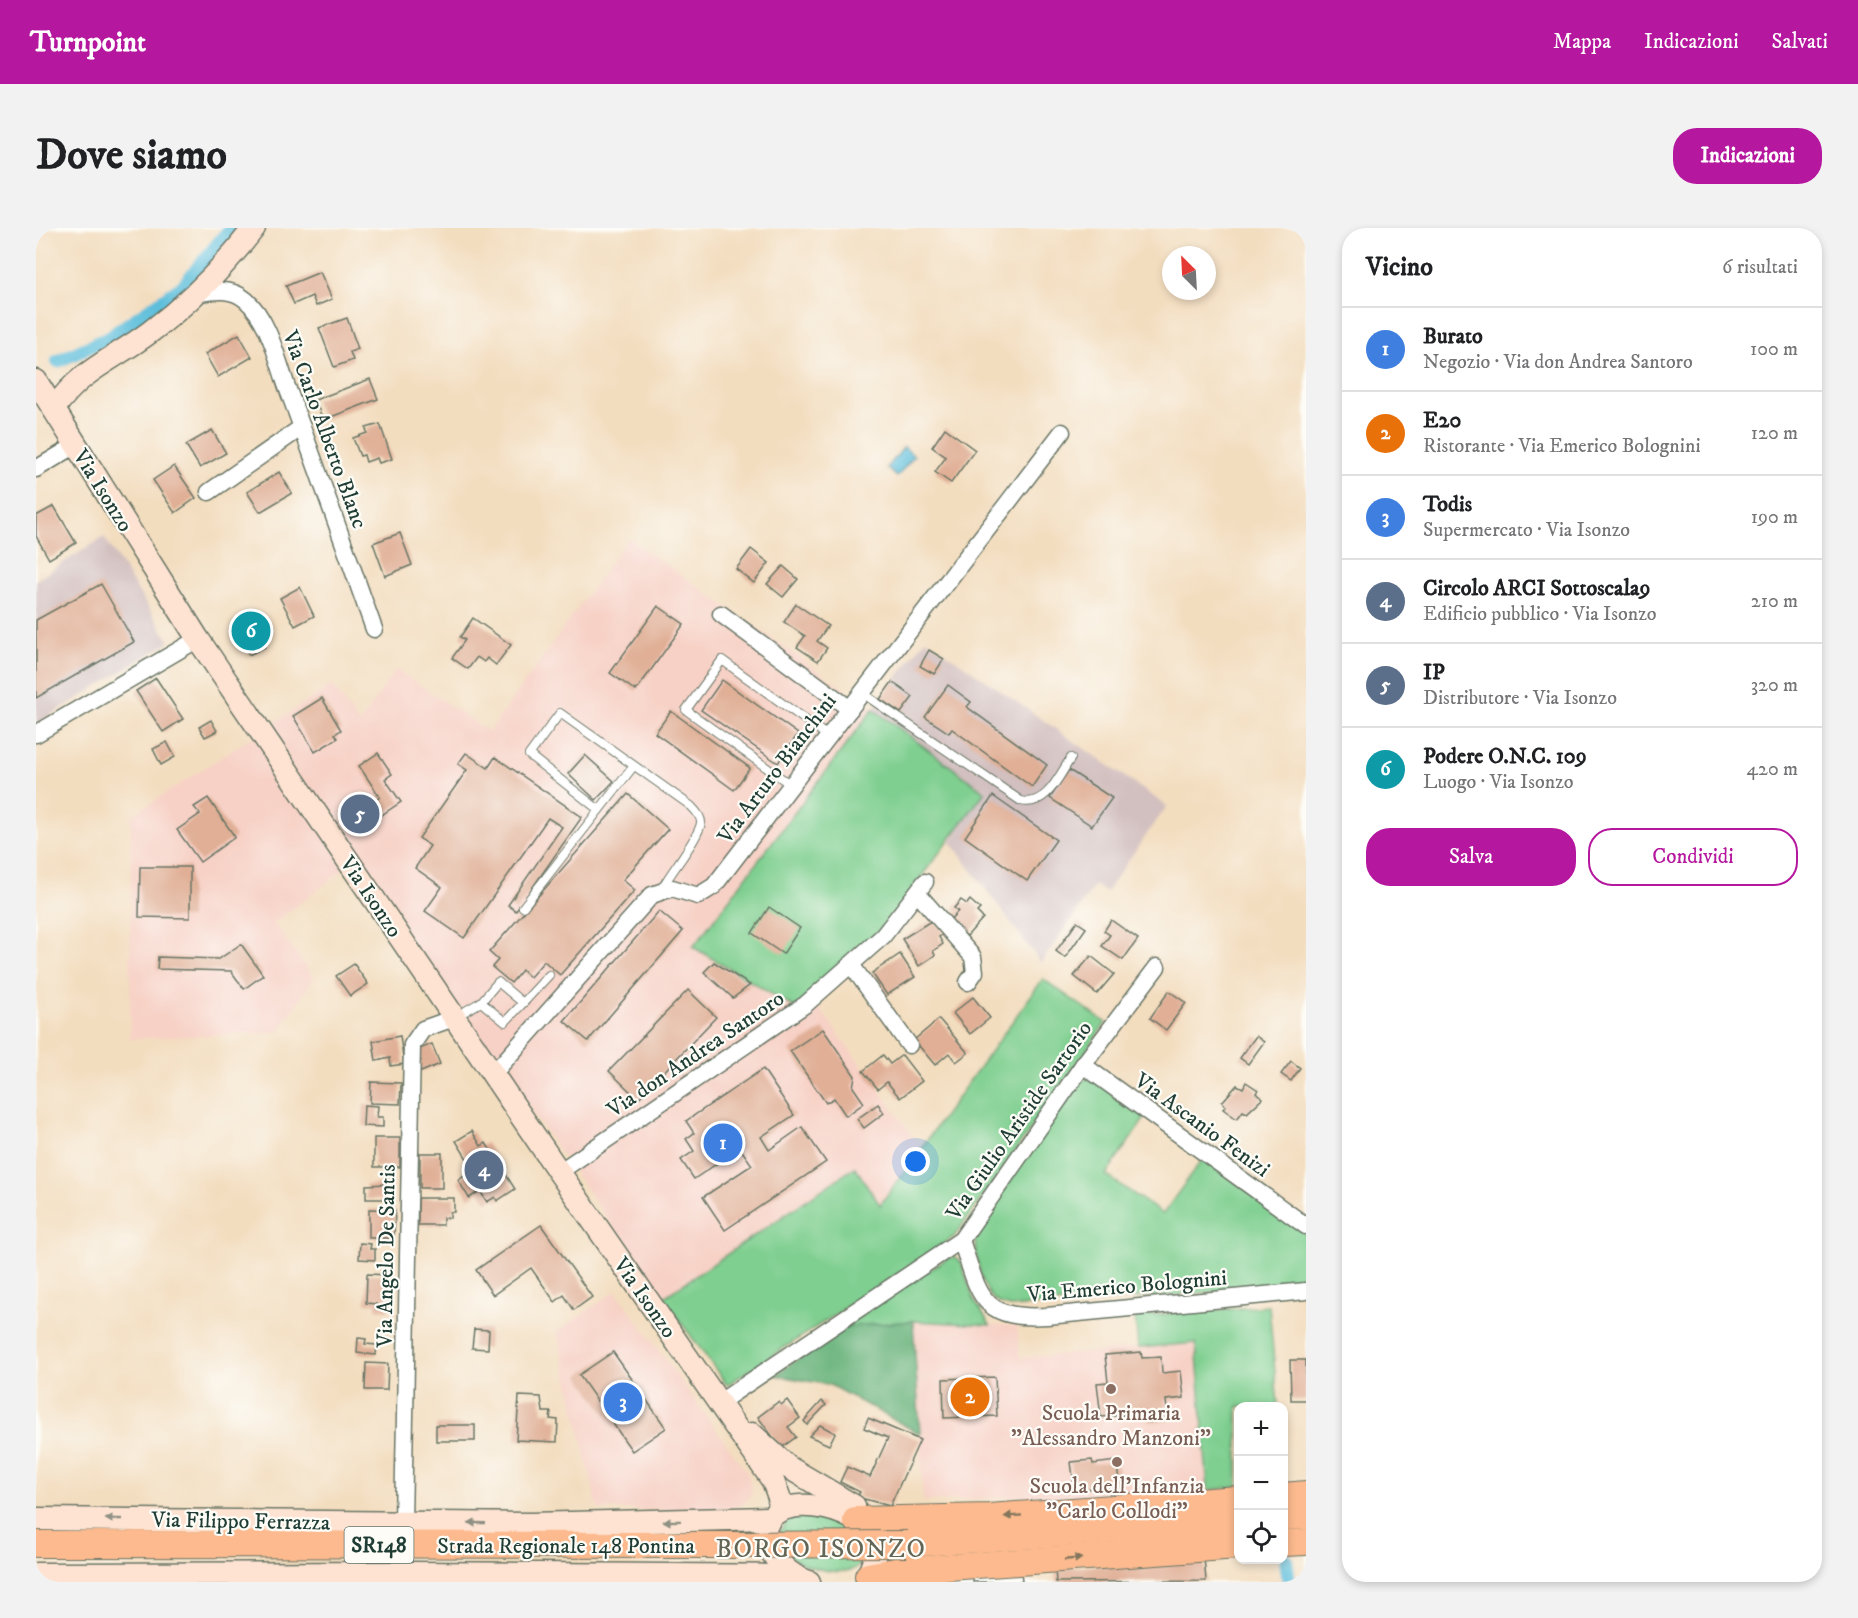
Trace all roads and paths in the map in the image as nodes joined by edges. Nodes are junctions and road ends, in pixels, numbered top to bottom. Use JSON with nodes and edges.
{"nodes":[{"id":1,"x":254,"y":228,"type":"edge"},
{"id":2,"x":194,"y":294,"type":"junction"},
{"id":3,"x":87,"y":371,"type":"junction"},
{"id":4,"x":36,"y":379,"type":"edge"},
{"id":5,"x":54,"y":409,"type":"junction"},
{"id":6,"x":302,"y":427,"type":"junction"},
{"id":7,"x":1062,"y":432,"type":"dead end"},
{"id":8,"x":76,"y":445,"type":"junction"},
{"id":9,"x":36,"y":469,"type":"edge"},
{"id":10,"x":208,"y":492,"type":"dead end"},
{"id":11,"x":721,"y":614,"type":"dead end"},
{"id":12,"x":374,"y":628,"type":"dead end"},
{"id":13,"x":198,"y":639,"type":"junction"},
{"id":14,"x":862,"y":693,"type":"junction"},
{"id":15,"x":850,"y":709,"type":"junction"},
{"id":16,"x":36,"y":734,"type":"edge"},
{"id":17,"x":829,"y":736,"type":"junction"},
{"id":18,"x":1071,"y":758,"type":"dead end"},
{"id":19,"x":633,"y":766,"type":"junction"},
{"id":20,"x":791,"y":785,"type":"junction"},
{"id":21,"x":599,"y":810,"type":"junction"},
{"id":22,"x":661,"y":890,"type":"junction"},
{"id":23,"x":524,"y":907,"type":"dead end"},
{"id":24,"x":852,"y":966,"type":"junction"},
{"id":25,"x":1157,"y":967,"type":"dead end"},
{"id":26,"x":549,"y":975,"type":"dead end"},
{"id":27,"x":968,"y":982,"type":"dead end"},
{"id":28,"x":480,"y":1002,"type":"junction"},
{"id":29,"x":523,"y":1004,"type":"junction"},
{"id":30,"x":454,"y":1018,"type":"junction"},
{"id":31,"x":909,"y":1044,"type":"dead end"},
{"id":32,"x":1083,"y":1065,"type":"junction"},
{"id":33,"x":493,"y":1074,"type":"junction"},
{"id":34,"x":558,"y":1172,"type":"junction"},
{"id":35,"x":1303,"y":1225,"type":"edge"},
{"id":36,"x":961,"y":1240,"type":"junction"},
{"id":37,"x":1304,"y":1290,"type":"edge"},
{"id":38,"x":720,"y":1402,"type":"junction"},
{"id":39,"x":767,"y":1459,"type":"junction"},
{"id":40,"x":1306,"y":1494,"type":"edge"},
{"id":41,"x":1288,"y":1496,"type":"edge"},
{"id":42,"x":1234,"y":1499,"type":"edge"},
{"id":43,"x":814,"y":1506,"type":"junction"},
{"id":44,"x":774,"y":1515,"type":"junction"},
{"id":45,"x":1306,"y":1516,"type":"edge"},
{"id":46,"x":1288,"y":1517,"type":"edge"},
{"id":47,"x":36,"y":1519,"type":"edge"},
{"id":48,"x":886,"y":1519,"type":"junction"},
{"id":49,"x":731,"y":1520,"type":"junction"},
{"id":50,"x":856,"y":1520,"type":"junction"},
{"id":51,"x":1234,"y":1521,"type":"edge"},
{"id":52,"x":403,"y":1522,"type":"junction"},
{"id":53,"x":1306,"y":1542,"type":"edge"},
{"id":54,"x":1288,"y":1543,"type":"edge"},
{"id":55,"x":36,"y":1544,"type":"edge"},
{"id":56,"x":1234,"y":1546,"type":"edge"},
{"id":57,"x":36,"y":1574,"type":"edge"},
{"id":58,"x":738,"y":1576,"type":"junction"},
{"id":59,"x":922,"y":1576,"type":"edge"},
{"id":60,"x":152,"y":1578,"type":"edge"},
{"id":61,"x":476,"y":1578,"type":"edge"},
{"id":62,"x":803,"y":1580,"type":"edge"},
{"id":63,"x":864,"y":1580,"type":"edge"},
{"id":64,"x":767,"y":1582,"type":"edge"}],
"edges":[{"from":1,"to":2,"type":"main road"},
{"from":2,"to":3,"type":"main road"},
{"from":2,"to":6,"type":"street","name":"Via Carlo Alberto Blanc"},
{"from":3,"to":4,"type":"main road"},
{"from":3,"to":5,"type":"main road"},
{"from":4,"to":5,"type":"main road","name":"Via Isonzo"},
{"from":5,"to":8,"type":"main road","name":"Via Isonzo"},
{"from":6,"to":10,"type":"street"},
{"from":6,"to":12,"type":"street","name":"Via Carlo Alberto Blanc"},
{"from":7,"to":14,"type":"street","name":"Via Arturo Bianchini"},
{"from":8,"to":9,"type":"street"},
{"from":8,"to":13,"type":"main road","name":"Via Isonzo"},
{"from":11,"to":15,"type":"street"},
{"from":13,"to":16,"type":"street"},
{"from":13,"to":30,"type":"main road","name":"Via Isonzo"},
{"from":14,"to":15,"type":"street","name":"Via Arturo Bianchini"},
{"from":14,"to":18,"type":"lane"},
{"from":15,"to":17,"type":"street","name":"Via Arturo Bianchini"},
{"from":17,"to":20,"type":"street","name":"Via Arturo Bianchini"},
{"from":17,"to":20,"type":"lane"},
{"from":19,"to":21,"type":"lane"},
{"from":19,"to":21,"type":"lane"},
{"from":19,"to":22,"type":"lane"},
{"from":20,"to":22,"type":"street","name":"Via Arturo Bianchini"},
{"from":21,"to":23,"type":"lane"},
{"from":22,"to":33,"type":"street"},
{"from":24,"to":27,"type":"street","name":"Via don Andrea Santoro"},
{"from":24,"to":31,"type":"street"},
{"from":24,"to":34,"type":"street","name":"Via don Andrea Santoro"},
{"from":25,"to":32,"type":"street","name":"Via Giulio Aristide Sartorio"},
{"from":26,"to":29,"type":"lane"},
{"from":28,"to":29,"type":"lane"},
{"from":28,"to":29,"type":"lane"},
{"from":28,"to":30,"type":"lane"},
{"from":30,"to":33,"type":"main road","name":"Via Isonzo"},
{"from":30,"to":52,"type":"street","name":"Via Angelo De Santis"},
{"from":32,"to":35,"type":"street","name":"Via Ascanio Fenizi"},
{"from":32,"to":36,"type":"street","name":"Via Giulio Aristide Sartorio"},
{"from":33,"to":34,"type":"main road","name":"Via Isonzo"},
{"from":34,"to":38,"type":"main road","name":"Via Isonzo"},
{"from":36,"to":37,"type":"street","name":"Via Emerico Bolognini"},
{"from":36,"to":38,"type":"street","name":"Via Giulio Aristide Sartorio"},
{"from":38,"to":39,"type":"main road","name":"Via Isonzo"},
{"from":39,"to":43,"type":"main road"},
{"from":39,"to":44,"type":"main road"},
{"from":39,"to":48,"type":"main road"},
{"from":39,"to":49,"type":"main road"},
{"from":40,"to":41,"type":"main road"},
{"from":42,"to":48,"type":"main road","one_way":true},
{"from":43,"to":44,"type":"main road"},
{"from":43,"to":50,"type":"main road"},
{"from":44,"to":49,"type":"main road","name":"Via Filippo Ferrazza"},
{"from":44,"to":62,"type":"main road"},
{"from":45,"to":46,"type":"main road"},
{"from":52,"to":47,"type":"main road","name":"Via Filippo Ferrazza","one_way":true},
{"from":48,"to":50,"type":"main road"},
{"from":49,"to":52,"type":"main road","name":"Via Filippo Ferrazza","one_way":true},
{"from":50,"to":63,"type":"main road"},
{"from":51,"to":55,"type":"main road","name":"Strada Regionale 148 Pontina","number":"SR148","bridge":true},
{"from":53,"to":54,"type":"main road"},
{"from":59,"to":56,"type":"main road","one_way":true},
{"from":57,"to":60,"type":"main road"},
{"from":58,"to":61,"type":"main road"},
{"from":58,"to":62,"type":"main road"},
{"from":58,"to":64,"type":"main road"},
{"from":59,"to":63,"type":"main road"},
{"from":60,"to":61,"type":"main road"}]}
